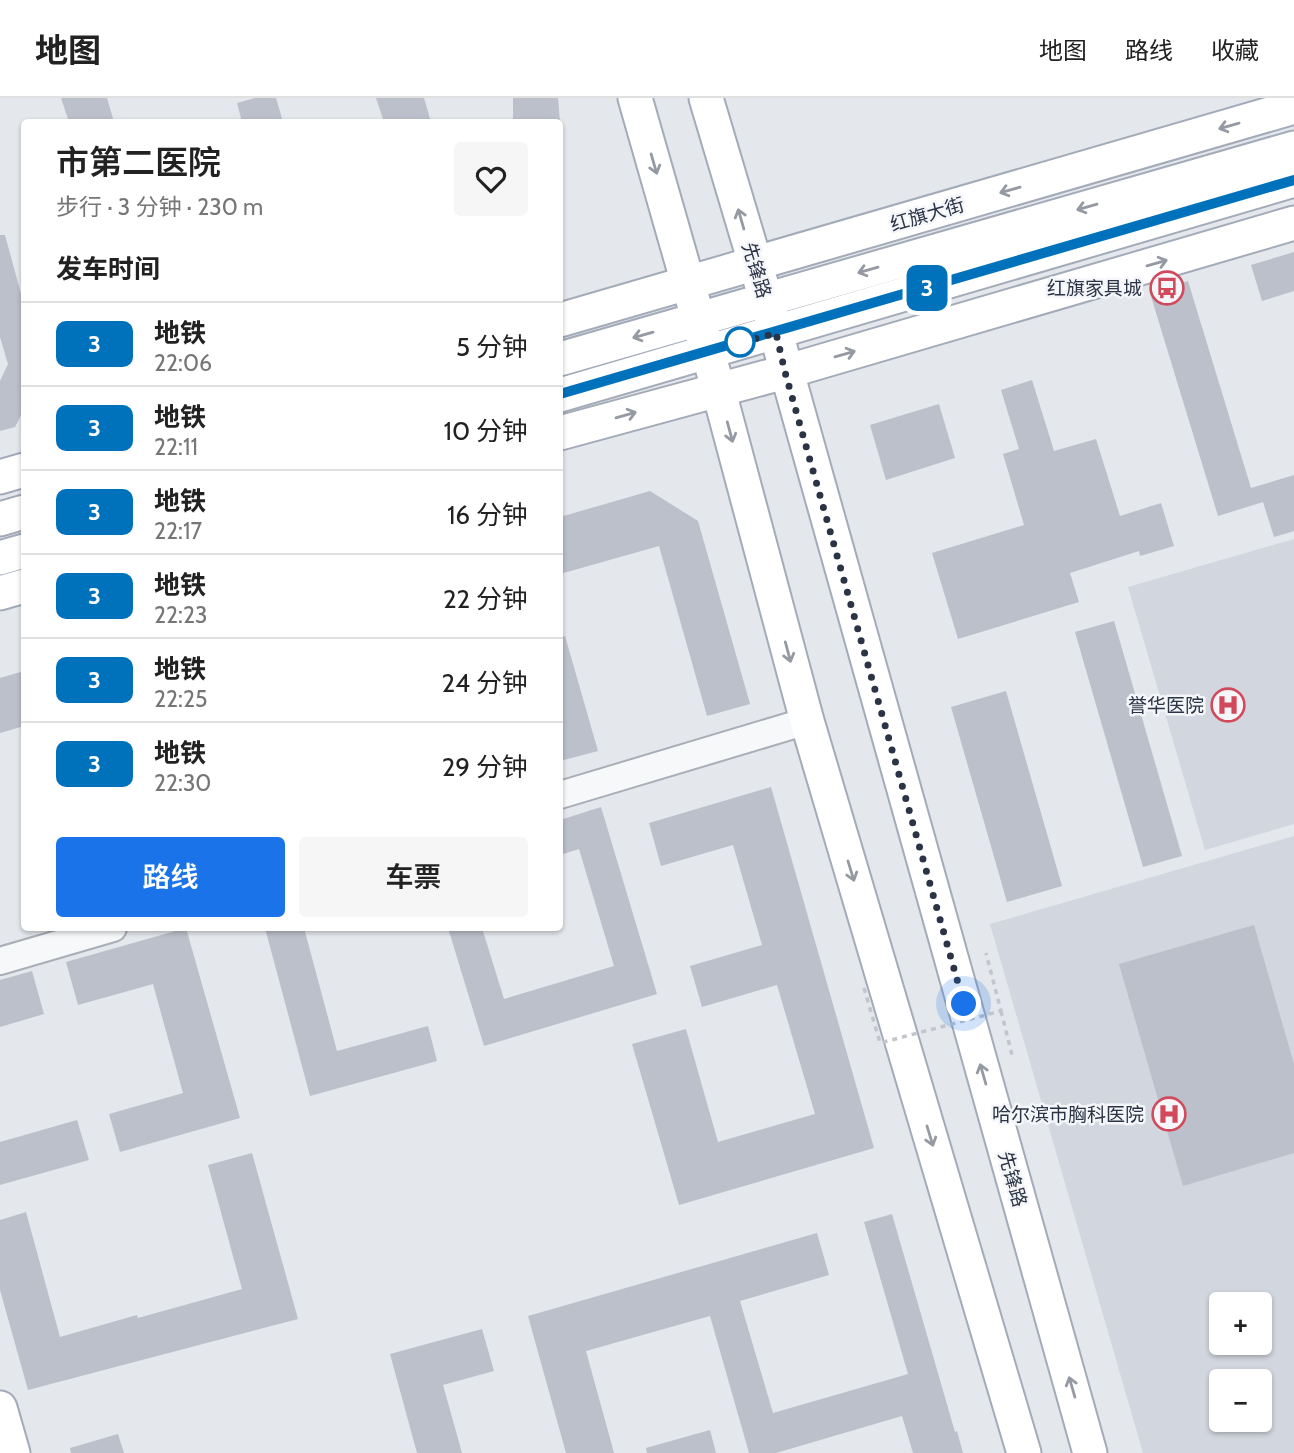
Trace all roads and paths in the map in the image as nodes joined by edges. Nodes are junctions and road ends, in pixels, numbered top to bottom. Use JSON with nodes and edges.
{"nodes":[{"id":1,"x":635,"y":98,"type":"edge"},
{"id":2,"x":706,"y":98,"type":"edge"},
{"id":3,"x":1294,"y":107,"type":"edge"},
{"id":4,"x":1294,"y":148,"type":"edge"},
{"id":5,"x":1294,"y":180,"type":"edge"},
{"id":6,"x":1294,"y":223,"type":"edge"},
{"id":7,"x":754,"y":265,"type":"junction"},
{"id":8,"x":689,"y":284,"type":"junction"},
{"id":9,"x":766,"y":299,"type":"junction"},
{"id":10,"x":563,"y":319,"type":"edge"},
{"id":11,"x":698,"y":319,"type":"junction"},
{"id":12,"x":776,"y":333,"type":"junction"},
{"id":13,"x":707,"y":353,"type":"junction"},
{"id":14,"x":563,"y":358,"type":"edge"},
{"id":15,"x":785,"y":372,"type":"junction"},
{"id":16,"x":718,"y":388,"type":"junction"},
{"id":17,"x":563,"y":395,"type":"edge"},
{"id":18,"x":563,"y":432,"type":"edge"},
{"id":19,"x":21,"y":471,"type":"edge"},
{"id":20,"x":0,"y":477,"type":"edge"},
{"id":21,"x":21,"y":513,"type":"edge"},
{"id":22,"x":0,"y":519,"type":"edge"},
{"id":23,"x":21,"y":552,"type":"edge"},
{"id":24,"x":0,"y":558,"type":"edge"},
{"id":25,"x":21,"y":587,"type":"edge"},
{"id":26,"x":0,"y":593,"type":"edge"},
{"id":27,"x":807,"y":721,"type":"junction"},
{"id":28,"x":563,"y":793,"type":"edge"},
{"id":29,"x":103,"y":931,"type":"edge"},
{"id":30,"x":986,"y":953,"type":"dead end"},
{"id":31,"x":0,"y":961,"type":"edge"},
{"id":32,"x":864,"y":988,"type":"dead end"},
{"id":33,"x":1001,"y":1011,"type":"junction"},
{"id":34,"x":1012,"y":1055,"type":"dead end"},
{"id":35,"x":0,"y":1408,"type":"edge"},
{"id":36,"x":13,"y":1453,"type":"edge"},
{"id":37,"x":1024,"y":1453,"type":"edge"},
{"id":38,"x":1090,"y":1453,"type":"edge"}],
"edges":[{"from":1,"to":8,"type":"main road","one_way":true},
{"from":7,"to":2,"type":"main road","name":"先锋路","one_way":true},
{"from":3,"to":7,"type":"main road","name":"红旗大街","one_way":true},
{"from":4,"to":9,"type":"main road","name":"红旗大街","one_way":true},
{"from":5,"to":12,"type":"main road"},
{"from":15,"to":6,"type":"main road","one_way":true},
{"from":7,"to":8,"type":"main road","name":"红旗大街"},
{"from":7,"to":9,"type":"main road","name":"先锋路"},
{"from":8,"to":10,"type":"main road","name":"红旗大街"},
{"from":8,"to":11,"type":"main road"},
{"from":9,"to":11,"type":"main road","name":"红旗大街"},
{"from":9,"to":12,"type":"main road","name":"先锋路"},
{"from":11,"to":13,"type":"main road"},
{"from":11,"to":14,"type":"main road","name":"红旗大街","one_way":true},
{"from":12,"to":13,"type":"main road"},
{"from":12,"to":15,"type":"main road","name":"先锋路"},
{"from":13,"to":16,"type":"main road"},
{"from":13,"to":17,"type":"main road"},
{"from":15,"to":16,"type":"main road"},
{"from":38,"to":15,"type":"main road","name":"先锋路","one_way":true},
{"from":18,"to":16,"type":"main road","one_way":true},
{"from":16,"to":27,"type":"main road","one_way":true},
{"from":19,"to":20,"type":"main road"},
{"from":21,"to":22,"type":"main road"},
{"from":23,"to":24,"type":"main road"},
{"from":25,"to":26,"type":"main road"},
{"from":27,"to":28,"type":"street"},
{"from":27,"to":37,"type":"main road","one_way":true},
{"from":29,"to":31,"type":"street"},
{"from":30,"to":33,"type":"path","bridge":true},
{"from":32,"to":33,"type":"path","bridge":true},
{"from":33,"to":34,"type":"path"},
{"from":35,"to":36,"type":"main road"}]}
